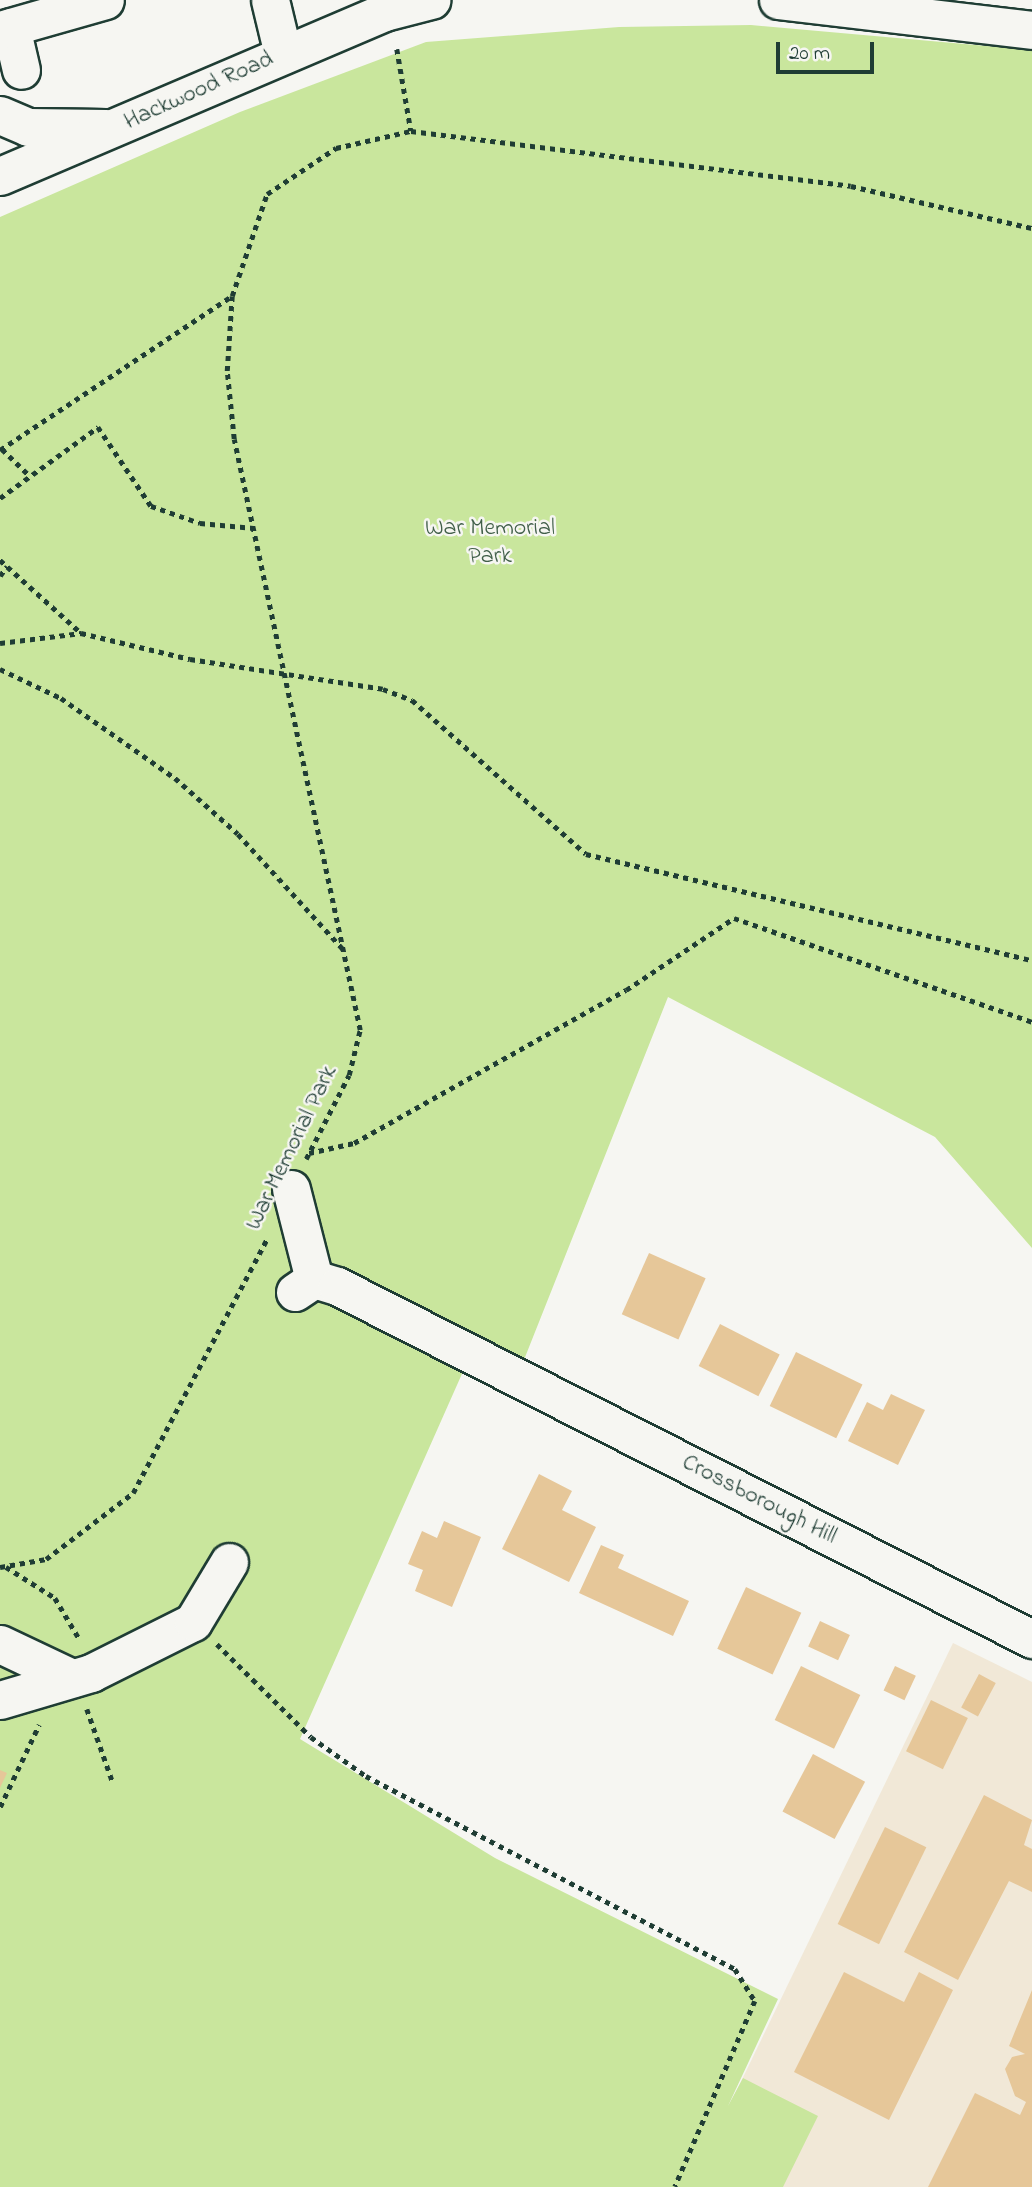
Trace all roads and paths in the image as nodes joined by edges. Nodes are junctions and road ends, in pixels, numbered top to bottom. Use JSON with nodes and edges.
{"nodes":[{"id":1,"x":105,"y":0,"type":"edge"},
{"id":2,"x":270,"y":0,"type":"edge"},
{"id":3,"x":431,"y":0,"type":"edge"},
{"id":4,"x":778,"y":0,"type":"edge"},
{"id":5,"x":5,"y":28,"type":"edge"},
{"id":6,"x":1032,"y":30,"type":"edge"},
{"id":7,"x":397,"y":49,"type":"dead end"},
{"id":8,"x":283,"y":54,"type":"junction"},
{"id":9,"x":21,"y":69,"type":"dead end"},
{"id":10,"x":0,"y":116,"type":"edge"},
{"id":11,"x":114,"y":128,"type":"junction"},
{"id":12,"x":411,"y":131,"type":"junction"},
{"id":13,"x":0,"y":176,"type":"edge"},
{"id":14,"x":1032,"y":228,"type":"edge"},
{"id":15,"x":232,"y":296,"type":"junction"},
{"id":16,"x":1,"y":449,"type":"edge"},
{"id":17,"x":29,"y":475,"type":"junction"},
{"id":18,"x":0,"y":498,"type":"edge"},
{"id":19,"x":254,"y":528,"type":"junction"},
{"id":20,"x":0,"y":560,"type":"edge"},
{"id":21,"x":7,"y":566,"type":"junction"},
{"id":22,"x":0,"y":576,"type":"edge"},
{"id":23,"x":81,"y":633,"type":"junction"},
{"id":24,"x":0,"y":643,"type":"edge"},
{"id":25,"x":0,"y":669,"type":"edge"},
{"id":26,"x":286,"y":672,"type":"junction"},
{"id":27,"x":345,"y":951,"type":"junction"},
{"id":28,"x":1032,"y":960,"type":"edge"},
{"id":29,"x":1032,"y":1021,"type":"edge"},
{"id":30,"x":309,"y":1153,"type":"junction"},
{"id":31,"x":291,"y":1189,"type":"junction"},
{"id":32,"x":229,"y":1562,"type":"dead end"},
{"id":33,"x":3,"y":1567,"type":"edge"},
{"id":34,"x":193,"y":1622,"type":"junction"},
{"id":35,"x":1032,"y":1639,"type":"edge"},
{"id":36,"x":0,"y":1644,"type":"edge"},
{"id":37,"x":82,"y":1683,"type":"junction"},
{"id":38,"x":0,"y":1700,"type":"edge"},
{"id":39,"x":41,"y":1720,"type":"dead end"},
{"id":40,"x":113,"y":1783,"type":"dead end"},
{"id":41,"x":0,"y":1807,"type":"edge"},
{"id":42,"x":675,"y":2187,"type":"edge"}],
"edges":[{"from":1,"to":5,"type":"street"},
{"from":2,"to":8,"type":"street","name":"Hackwood Road"},
{"from":3,"to":8,"type":"street","name":"Hackwood Road"},
{"from":4,"to":6,"type":"street"},
{"from":5,"to":9,"type":"street"},
{"from":7,"to":12,"type":"path"},
{"from":8,"to":11,"type":"street","name":"Hackwood Road"},
{"from":10,"to":11,"type":"street","name":"Hackwood Road"},
{"from":11,"to":13,"type":"street","name":"Hackwood Road"},
{"from":12,"to":14,"type":"path","name":"War Memorial Park"},
{"from":12,"to":15,"type":"path","name":"War Memorial Park"},
{"from":15,"to":16,"type":"path"},
{"from":15,"to":19,"type":"path","name":"War Memorial Park"},
{"from":16,"to":17,"type":"path"},
{"from":17,"to":18,"type":"path"},
{"from":17,"to":19,"type":"path"},
{"from":19,"to":26,"type":"path","name":"War Memorial Park"},
{"from":20,"to":21,"type":"path"},
{"from":21,"to":22,"type":"path"},
{"from":21,"to":23,"type":"path"},
{"from":23,"to":24,"type":"path"},
{"from":23,"to":26,"type":"path"},
{"from":25,"to":27,"type":"path"},
{"from":26,"to":27,"type":"path","name":"War Memorial Park"},
{"from":26,"to":28,"type":"path"},
{"from":27,"to":30,"type":"path","name":"War Memorial Park"},
{"from":29,"to":30,"type":"path"},
{"from":30,"to":31,"type":"path","name":"War Memorial Park"},
{"from":31,"to":33,"type":"path","name":"War Memorial Park"},
{"from":31,"to":35,"type":"street","name":"Crossborough Hill"},
{"from":32,"to":34,"type":"street"},
{"from":33,"to":37,"type":"path"},
{"from":34,"to":37,"type":"street"},
{"from":34,"to":42,"type":"path"},
{"from":36,"to":37,"type":"street"},
{"from":37,"to":38,"type":"street"},
{"from":37,"to":40,"type":"path"},
{"from":39,"to":41,"type":"path"}]}
